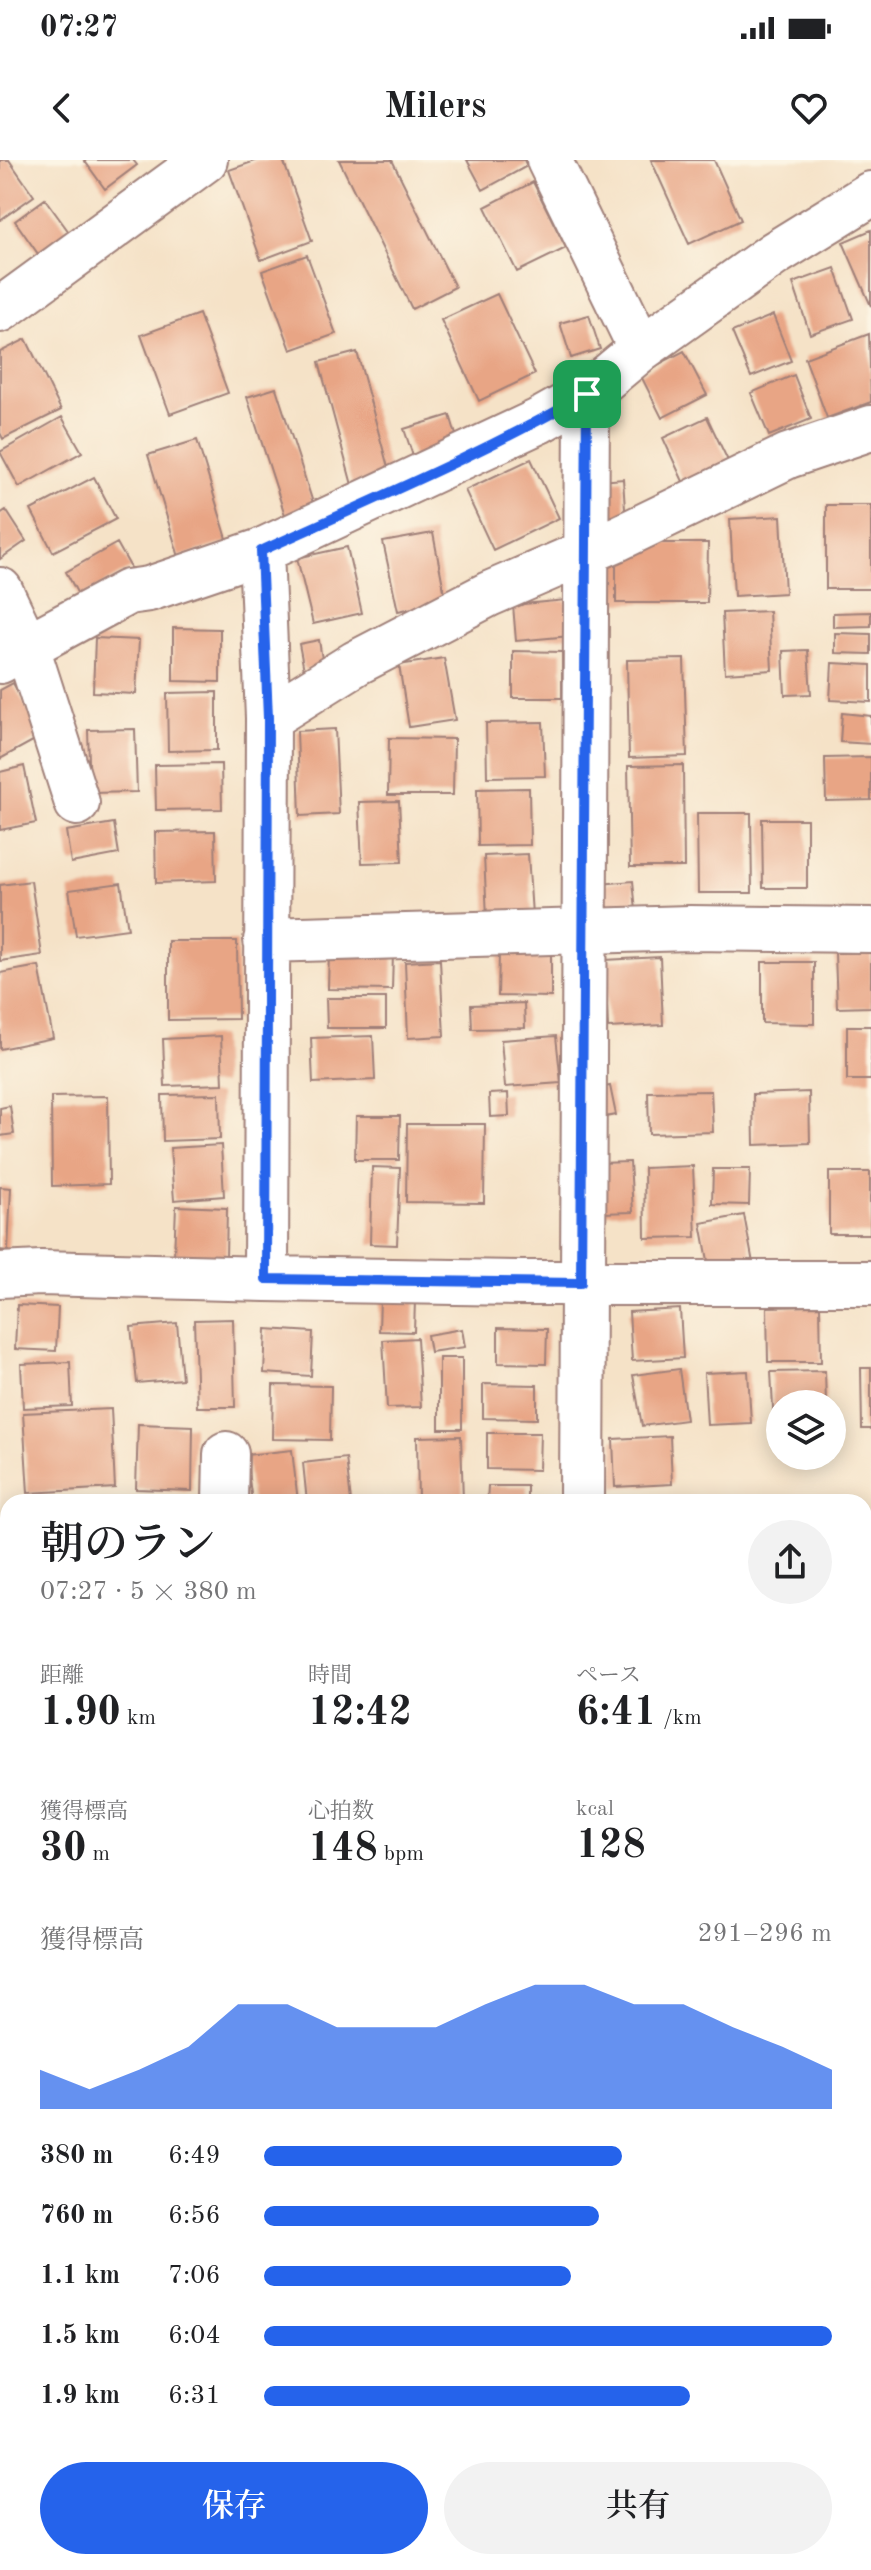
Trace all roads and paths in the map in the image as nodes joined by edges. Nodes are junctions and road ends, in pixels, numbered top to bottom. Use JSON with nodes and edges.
{"nodes":[{"id":1,"x":205,"y":160,"type":"edge"},
{"id":2,"x":549,"y":160,"type":"edge"},
{"id":3,"x":871,"y":194,"type":"edge"},
{"id":4,"x":0,"y":310,"type":"edge"},
{"id":5,"x":641,"y":349,"type":"junction"},
{"id":6,"x":587,"y":394,"type":"junction"},
{"id":7,"x":871,"y":428,"type":"edge"},
{"id":8,"x":261,"y":551,"type":"junction"},
{"id":9,"x":584,"y":553,"type":"junction"},
{"id":10,"x":0,"y":590,"type":"edge"},
{"id":11,"x":14,"y":654,"type":"edge"},
{"id":12,"x":268,"y":718,"type":"junction"},
{"id":13,"x":77,"y":803,"type":"dead end"},
{"id":14,"x":871,"y":930,"type":"edge"},
{"id":15,"x":583,"y":931,"type":"junction"},
{"id":16,"x":266,"y":940,"type":"junction"},
{"id":17,"x":0,"y":1275,"type":"edge"},
{"id":18,"x":266,"y":1279,"type":"junction"},
{"id":19,"x":581,"y":1283,"type":"junction"},
{"id":20,"x":871,"y":1283,"type":"edge"},
{"id":21,"x":226,"y":1454,"type":"dead end"},
{"id":22,"x":225,"y":1494,"type":"edge"},
{"id":23,"x":582,"y":1494,"type":"edge"}],
"edges":[{"from":1,"to":4,"type":"street"},
{"from":2,"to":5,"type":"street"},
{"from":3,"to":5,"type":"street"},
{"from":5,"to":6,"type":"street"},
{"from":6,"to":8,"type":"street"},
{"from":6,"to":9,"type":"street"},
{"from":7,"to":9,"type":"street"},
{"from":8,"to":11,"type":"street"},
{"from":8,"to":12,"type":"street"},
{"from":9,"to":12,"type":"street"},
{"from":9,"to":15,"type":"street"},
{"from":10,"to":11,"type":"street"},
{"from":11,"to":13,"type":"street"},
{"from":12,"to":16,"type":"street"},
{"from":14,"to":15,"type":"street"},
{"from":15,"to":16,"type":"street"},
{"from":15,"to":19,"type":"street"},
{"from":16,"to":18,"type":"street"},
{"from":17,"to":18,"type":"street"},
{"from":18,"to":19,"type":"street"},
{"from":19,"to":20,"type":"street"},
{"from":19,"to":23,"type":"street"},
{"from":21,"to":22,"type":"street"}]}
